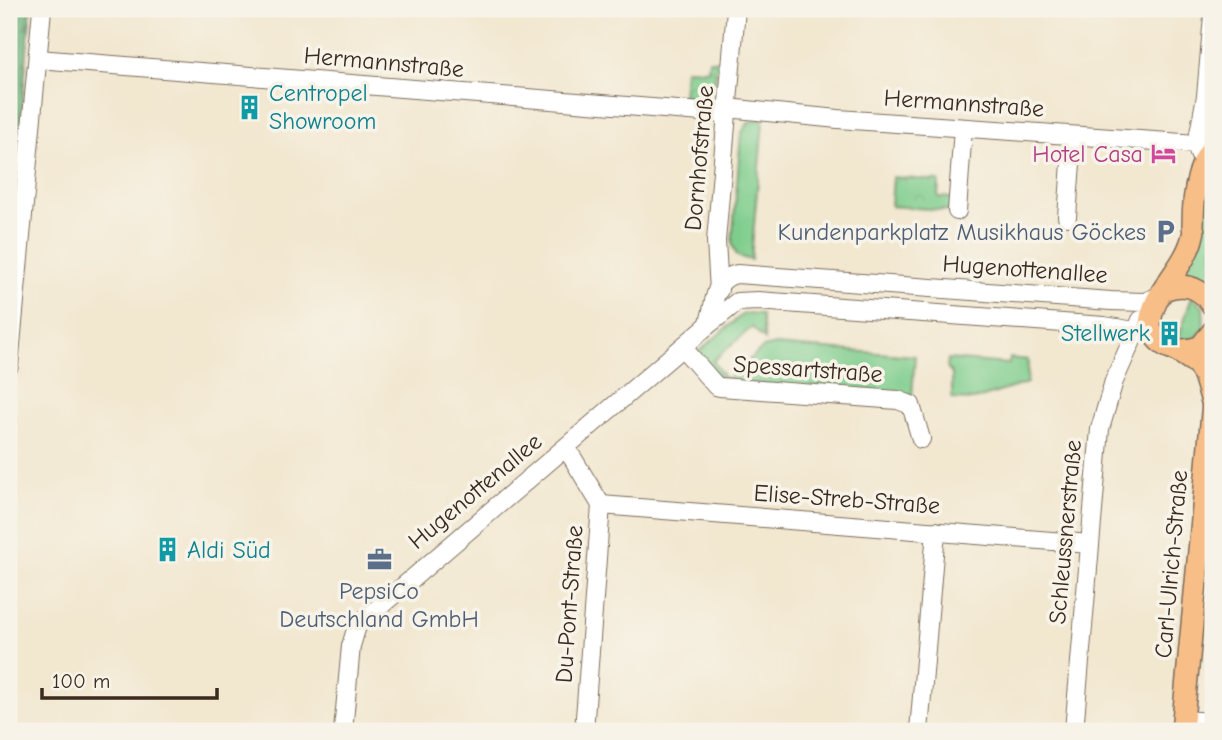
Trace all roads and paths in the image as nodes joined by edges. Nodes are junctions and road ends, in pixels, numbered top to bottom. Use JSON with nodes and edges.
{"nodes":[{"id":1,"x":42,"y":9,"type":"edge"},
{"id":2,"x":736,"y":9,"type":"edge"},
{"id":3,"x":1213,"y":16,"type":"edge"},
{"id":4,"x":37,"y":59,"type":"junction"},
{"id":5,"x":727,"y":111,"type":"junction"},
{"id":6,"x":963,"y":128,"type":"junction"},
{"id":7,"x":1073,"y":136,"type":"junction"},
{"id":8,"x":1204,"y":152,"type":"edge"},
{"id":9,"x":957,"y":211,"type":"dead end"},
{"id":10,"x":1067,"y":217,"type":"dead end"},
{"id":11,"x":717,"y":286,"type":"junction"},
{"id":12,"x":733,"y":304,"type":"junction"},
{"id":13,"x":1213,"y":306,"type":"edge"},
{"id":14,"x":1149,"y":318,"type":"junction"},
{"id":15,"x":708,"y":325,"type":"junction"},
{"id":16,"x":1209,"y":340,"type":"edge"},
{"id":17,"x":682,"y":348,"type":"junction"},
{"id":18,"x":1177,"y":351,"type":"junction"},
{"id":19,"x":9,"y":366,"type":"edge"},
{"id":20,"x":1213,"y":403,"type":"edge"},
{"id":21,"x":922,"y":439,"type":"dead end"},
{"id":22,"x":564,"y":449,"type":"junction"},
{"id":23,"x":601,"y":505,"type":"junction"},
{"id":24,"x":936,"y":531,"type":"junction"},
{"id":25,"x":1090,"y":544,"type":"junction"},
{"id":26,"x":1213,"y":722,"type":"edge"},
{"id":27,"x":1182,"y":726,"type":"edge"},
{"id":28,"x":343,"y":731,"type":"edge"},
{"id":29,"x":584,"y":731,"type":"edge"},
{"id":30,"x":919,"y":731,"type":"edge"},
{"id":31,"x":1074,"y":731,"type":"edge"}],
"edges":[{"from":1,"to":4,"type":"street"},
{"from":2,"to":5,"type":"street","name":"Dornhofstraße"},
{"from":3,"to":8,"type":"street","name":"Schleussnerstraße"},
{"from":4,"to":5,"type":"street","name":"Hermannstraße"},
{"from":4,"to":19,"type":"street"},
{"from":5,"to":6,"type":"street","name":"Hermannstraße"},
{"from":5,"to":11,"type":"street","name":"Dornhofstraße"},
{"from":6,"to":7,"type":"street","name":"Hermannstraße"},
{"from":6,"to":9,"type":"street"},
{"from":7,"to":8,"type":"street","name":"Hermannstraße"},
{"from":7,"to":10,"type":"street"},
{"from":8,"to":14,"type":"main road","name":"Schleussnerstraße"},
{"from":11,"to":12,"type":"street"},
{"from":11,"to":14,"type":"street","name":"Hugenottenallee"},
{"from":11,"to":15,"type":"street"},
{"from":12,"to":14,"type":"street","name":"Hugenottenallee"},
{"from":12,"to":15,"type":"street","name":"Hugenottenallee"},
{"from":13,"to":14,"type":"main road","name":"Hugenottenallee"},
{"from":14,"to":18,"type":"main road"},
{"from":14,"to":25,"type":"street","name":"Schleussnerstraße"},
{"from":15,"to":17,"type":"street","name":"Hugenottenallee"},
{"from":16,"to":18,"type":"main road"},
{"from":17,"to":21,"type":"street","name":"Spessartstraße"},
{"from":17,"to":22,"type":"street","name":"Hugenottenallee"},
{"from":18,"to":20,"type":"main road"},
{"from":20,"to":27,"type":"main road","name":"Carl-Ulrich-Straße"},
{"from":22,"to":23,"type":"street","name":"Du-Pont-Straße"},
{"from":22,"to":28,"type":"street","name":"Hugenottenallee"},
{"from":23,"to":24,"type":"street","name":"Elise-Streb-Straße"},
{"from":23,"to":29,"type":"street","name":"Du-Pont-Straße"},
{"from":24,"to":25,"type":"street","name":"Elise-Streb-Straße"},
{"from":24,"to":30,"type":"street"},
{"from":25,"to":31,"type":"street","name":"Schleussnerstraße"},
{"from":26,"to":27,"type":"street"}]}
